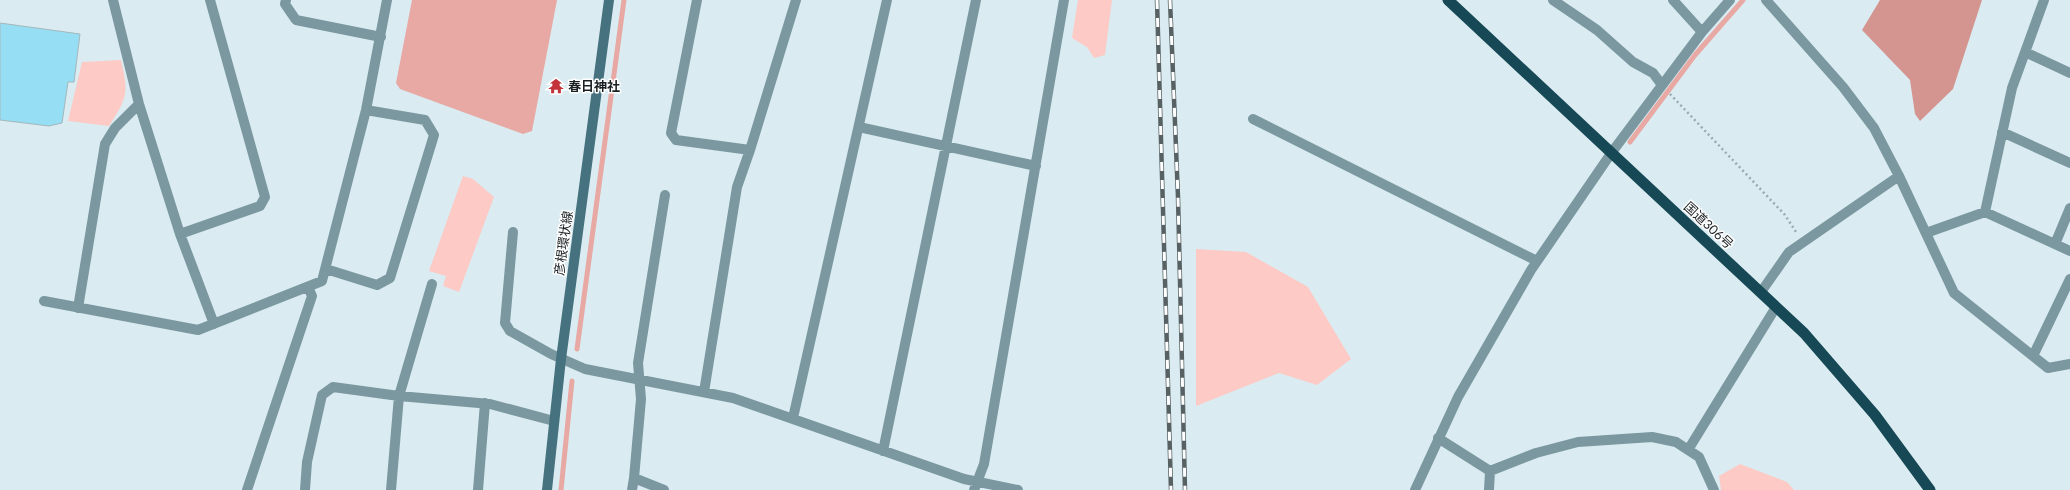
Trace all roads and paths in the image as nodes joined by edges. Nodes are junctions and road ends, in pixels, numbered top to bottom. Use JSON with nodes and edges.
{"nodes":[{"id":1,"x":113,"y":0,"type":"edge"},
{"id":2,"x":210,"y":0,"type":"edge"},
{"id":3,"x":286,"y":0,"type":"edge"},
{"id":4,"x":388,"y":0,"type":"edge"},
{"id":5,"x":609,"y":0,"type":"edge"},
{"id":6,"x":697,"y":0,"type":"edge"},
{"id":7,"x":796,"y":0,"type":"edge"},
{"id":8,"x":887,"y":0,"type":"edge"},
{"id":9,"x":976,"y":0,"type":"edge"},
{"id":10,"x":1064,"y":0,"type":"edge"},
{"id":11,"x":1448,"y":0,"type":"edge"},
{"id":12,"x":1553,"y":0,"type":"edge"},
{"id":13,"x":1673,"y":0,"type":"edge"},
{"id":14,"x":1730,"y":0,"type":"edge"},
{"id":15,"x":1766,"y":0,"type":"edge"},
{"id":16,"x":2044,"y":0,"type":"edge"},
{"id":17,"x":1702,"y":32,"type":"junction"},
{"id":18,"x":381,"y":37,"type":"junction"},
{"id":19,"x":2025,"y":52,"type":"junction"},
{"id":20,"x":2070,"y":73,"type":"edge"},
{"id":21,"x":1662,"y":85,"type":"junction"},
{"id":22,"x":1670,"y":93,"type":"dead end"},
{"id":23,"x":139,"y":104,"type":"junction"},
{"id":24,"x":366,"y":110,"type":"junction"},
{"id":25,"x":1253,"y":119,"type":"dead end"},
{"id":26,"x":859,"y":127,"type":"junction"},
{"id":27,"x":2002,"y":132,"type":"junction"},
{"id":28,"x":946,"y":146,"type":"junction"},
{"id":29,"x":750,"y":150,"type":"junction"},
{"id":30,"x":1612,"y":152,"type":"junction"},
{"id":31,"x":2070,"y":163,"type":"edge"},
{"id":32,"x":1036,"y":166,"type":"junction"},
{"id":33,"x":1899,"y":176,"type":"junction"},
{"id":34,"x":665,"y":195,"type":"dead end"},
{"id":35,"x":2070,"y":208,"type":"edge"},
{"id":36,"x":1985,"y":212,"type":"junction"},
{"id":37,"x":513,"y":232,"type":"dead end"},
{"id":38,"x":1926,"y":233,"type":"junction"},
{"id":39,"x":180,"y":234,"type":"junction"},
{"id":40,"x":1803,"y":242,"type":"junction"},
{"id":41,"x":2056,"y":244,"type":"junction"},
{"id":42,"x":2070,"y":251,"type":"edge"},
{"id":43,"x":1537,"y":261,"type":"junction"},
{"id":44,"x":326,"y":269,"type":"junction"},
{"id":45,"x":2070,"y":279,"type":"edge"},
{"id":46,"x":432,"y":284,"type":"dead end"},
{"id":47,"x":308,"y":287,"type":"junction"},
{"id":48,"x":1761,"y":292,"type":"junction"},
{"id":49,"x":44,"y":301,"type":"dead end"},
{"id":50,"x":1776,"y":307,"type":"junction"},
{"id":51,"x":78,"y":308,"type":"junction"},
{"id":52,"x":214,"y":324,"type":"junction"},
{"id":53,"x":2033,"y":356,"type":"junction"},
{"id":54,"x":561,"y":359,"type":"junction"},
{"id":55,"x":2070,"y":364,"type":"edge"},
{"id":56,"x":639,"y":381,"type":"junction"},
{"id":57,"x":704,"y":392,"type":"junction"},
{"id":58,"x":399,"y":396,"type":"junction"},
{"id":59,"x":485,"y":403,"type":"junction"},
{"id":60,"x":793,"y":418,"type":"junction"},
{"id":61,"x":554,"y":421,"type":"junction"},
{"id":62,"x":1438,"y":438,"type":"junction"},
{"id":63,"x":883,"y":450,"type":"junction"},
{"id":64,"x":1688,"y":450,"type":"junction"},
{"id":65,"x":1490,"y":471,"type":"junction"},
{"id":66,"x":634,"y":478,"type":"junction"},
{"id":67,"x":976,"y":486,"type":"edge"},
{"id":68,"x":247,"y":490,"type":"edge"},
{"id":69,"x":305,"y":490,"type":"edge"},
{"id":70,"x":391,"y":490,"type":"edge"},
{"id":71,"x":478,"y":490,"type":"edge"},
{"id":72,"x":547,"y":490,"type":"edge"},
{"id":73,"x":632,"y":490,"type":"edge"},
{"id":74,"x":664,"y":490,"type":"edge"},
{"id":75,"x":1018,"y":490,"type":"edge"},
{"id":76,"x":1415,"y":490,"type":"edge"},
{"id":77,"x":1489,"y":490,"type":"edge"},
{"id":78,"x":1714,"y":490,"type":"edge"},
{"id":79,"x":1930,"y":490,"type":"edge"}],
"edges":[{"from":1,"to":23,"type":"street"},
{"from":2,"to":39,"type":"street"},
{"from":3,"to":18,"type":"street"},
{"from":4,"to":18,"type":"street"},
{"from":5,"to":54,"type":"main road","name":"彦根環状線"},
{"from":6,"to":29,"type":"street"},
{"from":7,"to":29,"type":"street"},
{"from":8,"to":26,"type":"street"},
{"from":9,"to":28,"type":"street"},
{"from":10,"to":32,"type":"street"},
{"from":11,"to":30,"type":"highway","name":"国道306号"},
{"from":12,"to":21,"type":"street"},
{"from":13,"to":17,"type":"street"},
{"from":14,"to":17,"type":"street"},
{"from":15,"to":33,"type":"street"},
{"from":16,"to":19,"type":"street"},
{"from":17,"to":21,"type":"street"},
{"from":18,"to":24,"type":"street"},
{"from":19,"to":20,"type":"street"},
{"from":19,"to":27,"type":"street"},
{"from":21,"to":30,"type":"street"},
{"from":22,"to":40,"type":"path"},
{"from":23,"to":39,"type":"street"},
{"from":23,"to":51,"type":"street"},
{"from":24,"to":44,"type":"street"},
{"from":24,"to":44,"type":"street"},
{"from":25,"to":43,"type":"street"},
{"from":26,"to":28,"type":"street"},
{"from":26,"to":60,"type":"street"},
{"from":27,"to":31,"type":"street"},
{"from":27,"to":36,"type":"street"},
{"from":28,"to":32,"type":"street"},
{"from":28,"to":63,"type":"street"},
{"from":29,"to":57,"type":"street"},
{"from":30,"to":43,"type":"street"},
{"from":30,"to":48,"type":"highway","name":"国道306号"},
{"from":32,"to":67,"type":"street"},
{"from":33,"to":38,"type":"street"},
{"from":33,"to":40,"type":"street"},
{"from":34,"to":56,"type":"street"},
{"from":35,"to":41,"type":"street"},
{"from":36,"to":38,"type":"street"},
{"from":36,"to":41,"type":"street"},
{"from":37,"to":54,"type":"street"},
{"from":38,"to":53,"type":"street"},
{"from":39,"to":52,"type":"street"},
{"from":40,"to":48,"type":"street"},
{"from":41,"to":42,"type":"street"},
{"from":43,"to":62,"type":"street"},
{"from":44,"to":47,"type":"street"},
{"from":45,"to":53,"type":"street"},
{"from":46,"to":58,"type":"street"},
{"from":47,"to":52,"type":"street"},
{"from":47,"to":68,"type":"street"},
{"from":48,"to":50,"type":"highway","name":"国道306号"},
{"from":49,"to":51,"type":"street"},
{"from":50,"to":64,"type":"street"},
{"from":50,"to":79,"type":"highway","name":"国道306号"},
{"from":51,"to":52,"type":"street"},
{"from":53,"to":55,"type":"street"},
{"from":54,"to":56,"type":"street"},
{"from":54,"to":61,"type":"main road","name":"彦根環状線"},
{"from":56,"to":57,"type":"street"},
{"from":56,"to":66,"type":"street"},
{"from":57,"to":60,"type":"street"},
{"from":58,"to":59,"type":"street"},
{"from":58,"to":69,"type":"street"},
{"from":58,"to":70,"type":"street"},
{"from":59,"to":61,"type":"street"},
{"from":59,"to":71,"type":"street"},
{"from":60,"to":63,"type":"street"},
{"from":61,"to":72,"type":"main road","name":"彦根環状線"},
{"from":62,"to":65,"type":"street"},
{"from":62,"to":76,"type":"street"},
{"from":63,"to":67,"type":"street"},
{"from":64,"to":65,"type":"street"},
{"from":64,"to":78,"type":"street"},
{"from":65,"to":77,"type":"street"},
{"from":66,"to":73,"type":"street"},
{"from":66,"to":74,"type":"street"},
{"from":67,"to":75,"type":"street"}]}
